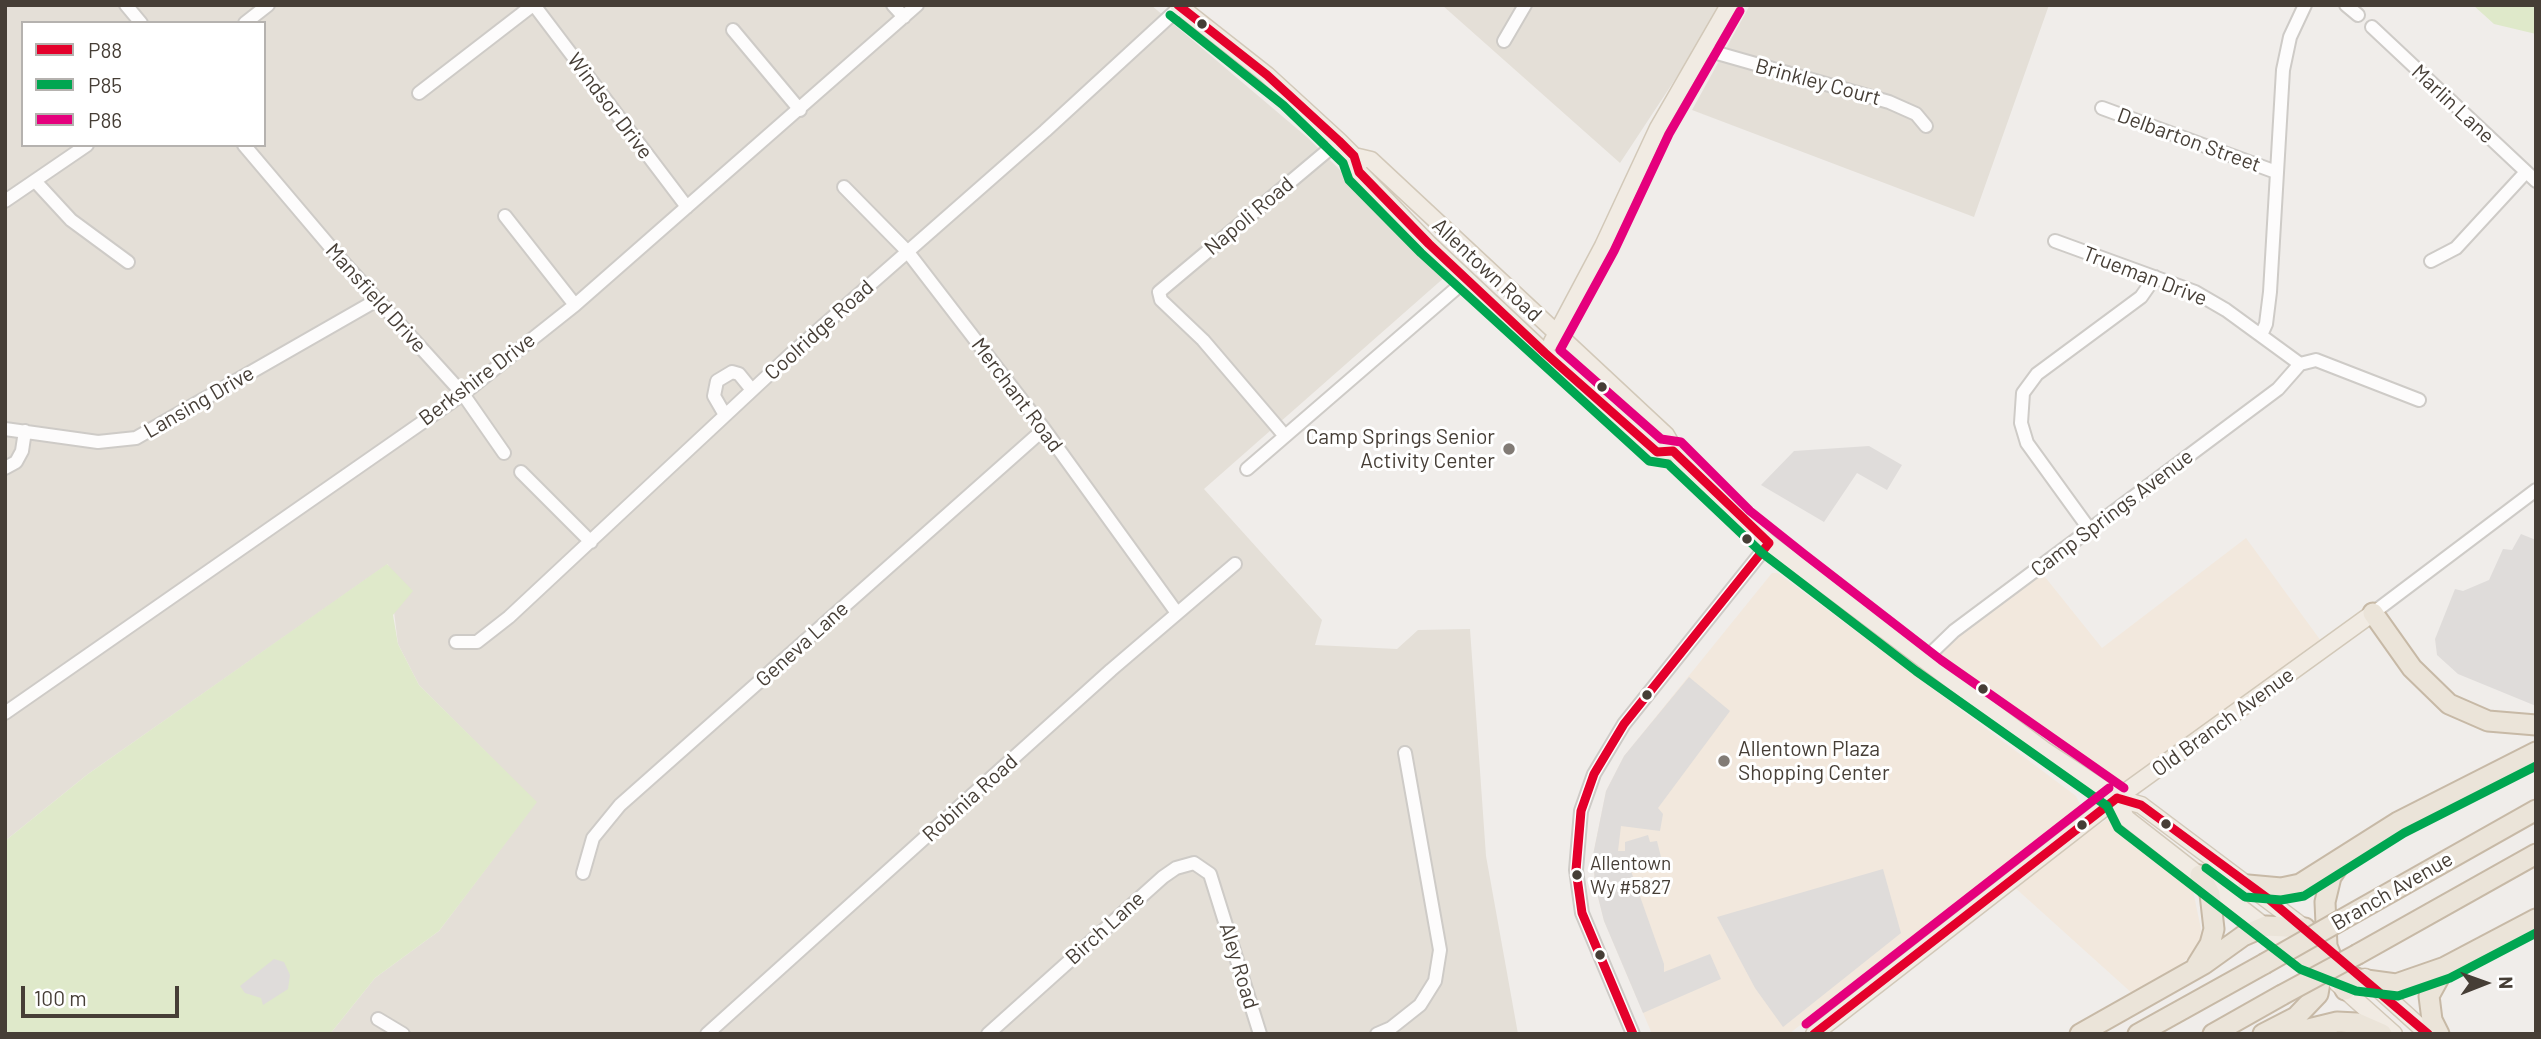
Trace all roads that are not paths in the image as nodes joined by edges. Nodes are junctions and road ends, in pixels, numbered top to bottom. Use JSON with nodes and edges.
{"nodes":[{"id":1,"x":126,"y":5,"type":"edge"},
{"id":2,"x":268,"y":5,"type":"edge"},
{"id":3,"x":533,"y":5,"type":"edge"},
{"id":4,"x":893,"y":5,"type":"edge"},
{"id":5,"x":918,"y":5,"type":"edge"},
{"id":6,"x":1525,"y":5,"type":"edge"},
{"id":7,"x":1729,"y":5,"type":"edge"},
{"id":8,"x":2305,"y":5,"type":"edge"},
{"id":9,"x":2346,"y":5,"type":"edge"},
{"id":10,"x":1179,"y":6,"type":"edge"},
{"id":11,"x":2358,"y":15,"type":"dead end"},
{"id":12,"x":904,"y":17,"type":"junction"},
{"id":13,"x":139,"y":21,"type":"edge"},
{"id":14,"x":248,"y":21,"type":"edge"},
{"id":15,"x":2372,"y":27,"type":"dead end"},
{"id":16,"x":733,"y":30,"type":"dead end"},
{"id":17,"x":1504,"y":41,"type":"dead end"},
{"id":18,"x":1703,"y":49,"type":"junction"},
{"id":19,"x":419,"y":93,"type":"dead end"},
{"id":20,"x":2102,"y":107,"type":"dead end"},
{"id":21,"x":800,"y":110,"type":"junction"},
{"id":22,"x":1926,"y":126,"type":"dead end"},
{"id":23,"x":1339,"y":141,"type":"junction"},
{"id":24,"x":84,"y":147,"type":"edge"},
{"id":25,"x":246,"y":147,"type":"edge"},
{"id":26,"x":1354,"y":156,"type":"junction"},
{"id":27,"x":2276,"y":172,"type":"junction"},
{"id":28,"x":2531,"y":176,"type":"edge"},
{"id":29,"x":34,"y":181,"type":"junction"},
{"id":30,"x":844,"y":187,"type":"dead end"},
{"id":31,"x":5,"y":201,"type":"edge"},
{"id":32,"x":687,"y":207,"type":"junction"},
{"id":33,"x":505,"y":216,"type":"dead end"},
{"id":34,"x":2055,"y":242,"type":"dead end"},
{"id":35,"x":907,"y":251,"type":"junction"},
{"id":36,"x":2431,"y":261,"type":"dead end"},
{"id":37,"x":128,"y":262,"type":"dead end"},
{"id":38,"x":2155,"y":276,"type":"junction"},
{"id":39,"x":1467,"y":279,"type":"junction"},
{"id":40,"x":377,"y":300,"type":"junction"},
{"id":41,"x":575,"y":305,"type":"junction"},
{"id":42,"x":1556,"y":335,"type":"junction"},
{"id":43,"x":2261,"y":335,"type":"junction"},
{"id":44,"x":1545,"y":353,"type":"junction"},
{"id":45,"x":2300,"y":364,"type":"junction"},
{"id":46,"x":752,"y":390,"type":"junction"},
{"id":47,"x":463,"y":394,"type":"junction"},
{"id":48,"x":2419,"y":400,"type":"dead end"},
{"id":49,"x":725,"y":415,"type":"junction"},
{"id":50,"x":5,"y":429,"type":"edge"},
{"id":51,"x":1044,"y":429,"type":"junction"},
{"id":52,"x":25,"y":431,"type":"junction"},
{"id":53,"x":1285,"y":436,"type":"junction"},
{"id":54,"x":1673,"y":452,"type":"junction"},
{"id":55,"x":504,"y":453,"type":"dead end"},
{"id":56,"x":5,"y":468,"type":"edge"},
{"id":57,"x":1247,"y":469,"type":"dead end"},
{"id":58,"x":521,"y":472,"type":"dead end"},
{"id":59,"x":2536,"y":490,"type":"edge"},
{"id":60,"x":2090,"y":530,"type":"junction"},
{"id":61,"x":591,"y":542,"type":"junction"},
{"id":62,"x":1769,"y":543,"type":"junction"},
{"id":63,"x":1235,"y":564,"type":"dead end"},
{"id":64,"x":1177,"y":613,"type":"junction"},
{"id":65,"x":2373,"y":613,"type":"junction"},
{"id":66,"x":456,"y":642,"type":"dead end"},
{"id":67,"x":1923,"y":661,"type":"junction"},
{"id":68,"x":5,"y":713,"type":"edge"},
{"id":69,"x":2536,"y":725,"type":"edge"},
{"id":70,"x":2536,"y":752,"type":"edge"},
{"id":71,"x":1405,"y":753,"type":"dead end"},
{"id":72,"x":2117,"y":798,"type":"junction"},
{"id":73,"x":2536,"y":810,"type":"edge"},
{"id":74,"x":2348,"y":853,"type":"junction"},
{"id":75,"x":2536,"y":853,"type":"edge"},
{"id":76,"x":583,"y":873,"type":"dead end"},
{"id":77,"x":2200,"y":875,"type":"junction"},
{"id":78,"x":2248,"y":885,"type":"junction"},
{"id":79,"x":1219,"y":898,"type":"joint"},
{"id":80,"x":2536,"y":919,"type":"edge"},
{"id":81,"x":2266,"y":926,"type":"junction"},
{"id":82,"x":2305,"y":928,"type":"junction"},
{"id":83,"x":2323,"y":962,"type":"junction"},
{"id":84,"x":2445,"y":967,"type":"junction"},
{"id":85,"x":2193,"y":970,"type":"junction"},
{"id":86,"x":2370,"y":982,"type":"junction"},
{"id":87,"x":2345,"y":990,"type":"joint"},
{"id":88,"x":378,"y":1019,"type":"dead end"},
{"id":89,"x":403,"y":1034,"type":"edge"},
{"id":90,"x":707,"y":1034,"type":"edge"},
{"id":91,"x":988,"y":1034,"type":"edge"},
{"id":92,"x":1260,"y":1034,"type":"edge"},
{"id":93,"x":1377,"y":1034,"type":"edge"},
{"id":94,"x":1633,"y":1034,"type":"edge"},
{"id":95,"x":1814,"y":1034,"type":"edge"},
{"id":96,"x":2080,"y":1034,"type":"edge"},
{"id":97,"x":2138,"y":1034,"type":"edge"},
{"id":98,"x":2213,"y":1034,"type":"edge"},
{"id":99,"x":2263,"y":1034,"type":"edge"},
{"id":100,"x":2288,"y":1034,"type":"edge"},
{"id":101,"x":2382,"y":1034,"type":"edge"},
{"id":102,"x":2394,"y":1034,"type":"edge"},
{"id":103,"x":2428,"y":1034,"type":"edge"},
{"id":104,"x":2439,"y":1034,"type":"edge"}],
"edges":[{"from":1,"to":13,"type":"street"},
{"from":2,"to":14,"type":"street"},
{"from":3,"to":19,"type":"street"},
{"from":3,"to":32,"type":"street","name":"Windsor Drive"},
{"from":4,"to":12,"type":"street"},
{"from":5,"to":12,"type":"street","name":"Berkshire Drive"},
{"from":6,"to":17,"type":"street"},
{"from":7,"to":18,"type":"main road"},
{"from":8,"to":27,"type":"street"},
{"from":9,"to":11,"type":"street"},
{"from":10,"to":23,"type":"main road","name":"Allentown Road"},
{"from":10,"to":35,"type":"street","name":"Coolridge Road"},
{"from":12,"to":21,"type":"street","name":"Berkshire Drive"},
{"from":15,"to":28,"type":"street","name":"Marlin Lane"},
{"from":16,"to":21,"type":"street"},
{"from":18,"to":22,"type":"street","name":"Brinkley Court"},
{"from":18,"to":42,"type":"main road"},
{"from":20,"to":27,"type":"street","name":"Delbarton Street"},
{"from":21,"to":32,"type":"street","name":"Berkshire Drive"},
{"from":23,"to":26,"type":"main road","name":"Allentown Road"},
{"from":23,"to":53,"type":"street","name":"Napoli Road"},
{"from":24,"to":29,"type":"street"},
{"from":25,"to":40,"type":"street","name":"Mansfield Drive"},
{"from":26,"to":39,"type":"main road","name":"Allentown Road"},
{"from":26,"to":42,"type":"main road","name":"Allentown Road"},
{"from":27,"to":43,"type":"street"},
{"from":28,"to":36,"type":"street"},
{"from":29,"to":31,"type":"street"},
{"from":29,"to":37,"type":"street"},
{"from":30,"to":35,"type":"street","name":"Merchant Road"},
{"from":32,"to":41,"type":"street","name":"Berkshire Drive"},
{"from":33,"to":41,"type":"street"},
{"from":34,"to":38,"type":"street","name":"Trueman Drive"},
{"from":35,"to":46,"type":"street","name":"Coolridge Road"},
{"from":35,"to":51,"type":"street","name":"Merchant Road"},
{"from":38,"to":43,"type":"street","name":"Trueman Drive"},
{"from":38,"to":60,"type":"street"},
{"from":39,"to":44,"type":"main road","name":"Allentown Road"},
{"from":39,"to":53,"type":"street"},
{"from":40,"to":47,"type":"street","name":"Mansfield Drive"},
{"from":40,"to":52,"type":"street","name":"Lansing Drive"},
{"from":41,"to":47,"type":"street","name":"Berkshire Drive"},
{"from":42,"to":44,"type":"main road"},
{"from":42,"to":54,"type":"main road","name":"Allentown Road"},
{"from":43,"to":45,"type":"street","name":"Trueman Drive"},
{"from":44,"to":54,"type":"main road","name":"Allentown Road"},
{"from":45,"to":48,"type":"street"},
{"from":45,"to":60,"type":"street","name":"Camp Springs Avenue"},
{"from":46,"to":49,"type":"street","name":"Coolridge Road"},
{"from":46,"to":49,"type":"street"},
{"from":47,"to":55,"type":"street","name":"Mansfield Drive"},
{"from":47,"to":68,"type":"street","name":"Berkshire Drive"},
{"from":49,"to":61,"type":"street","name":"Coolridge Road"},
{"from":50,"to":52,"type":"street","name":"Lansing Drive"},
{"from":51,"to":64,"type":"street","name":"Merchant Road"},
{"from":51,"to":76,"type":"street","name":"Geneva Lane"},
{"from":52,"to":56,"type":"street"},
{"from":53,"to":57,"type":"street"},
{"from":54,"to":62,"type":"main road","name":"Allentown Road"},
{"from":58,"to":61,"type":"street"},
{"from":59,"to":65,"type":"street","name":"Old Branch Avenue"},
{"from":60,"to":67,"type":"street","name":"Camp Springs Avenue"},
{"from":61,"to":66,"type":"street","name":"Coolridge Road"},
{"from":62,"to":67,"type":"main road","name":"Allentown Road"},
{"from":62,"to":94,"type":"street"},
{"from":63,"to":64,"type":"street","name":"Robinia Road"},
{"from":64,"to":90,"type":"street","name":"Robinia Road"},
{"from":65,"to":69,"type":"highway"},
{"from":65,"to":72,"type":"main road","name":"Old Branch Avenue"},
{"from":67,"to":72,"type":"main road","name":"Allentown Road"},
{"from":70,"to":74,"type":"highway"},
{"from":71,"to":93,"type":"street"},
{"from":72,"to":77,"type":"main road","name":"Allentown Road"},
{"from":72,"to":78,"type":"main road","name":"Allentown Road"},
{"from":72,"to":95,"type":"main road","name":"Old Branch Avenue"},
{"from":73,"to":97,"type":"highway","name":"Branch Avenue","bridge":true},
{"from":74,"to":78,"type":"highway"},
{"from":74,"to":83,"type":"highway"},
{"from":75,"to":98,"type":"highway","name":"Branch Avenue","bridge":true},
{"from":77,"to":81,"type":"main road","name":"Allentown Road"},
{"from":77,"to":85,"type":"highway"},
{"from":78,"to":82,"type":"main road","name":"Allentown Road"},
{"from":79,"to":91,"type":"street","name":"Birch Lane"},
{"from":79,"to":92,"type":"street","name":"Aley Road"},
{"from":80,"to":84,"type":"highway"},
{"from":81,"to":82,"type":"highway"},
{"from":81,"to":83,"type":"main road","name":"Allentown Road"},
{"from":81,"to":85,"type":"highway"},
{"from":82,"to":83,"type":"highway"},
{"from":83,"to":86,"type":"highway"},
{"from":83,"to":87,"type":"highway"},
{"from":83,"to":99,"type":"highway"},
{"from":84,"to":86,"type":"highway"},
{"from":84,"to":104,"type":"highway"},
{"from":85,"to":96,"type":"highway"},
{"from":86,"to":103,"type":"main road"},
{"from":87,"to":102,"type":"main road"},
{"from":88,"to":89,"type":"street"},
{"from":100,"to":101,"type":"highway"}]}
